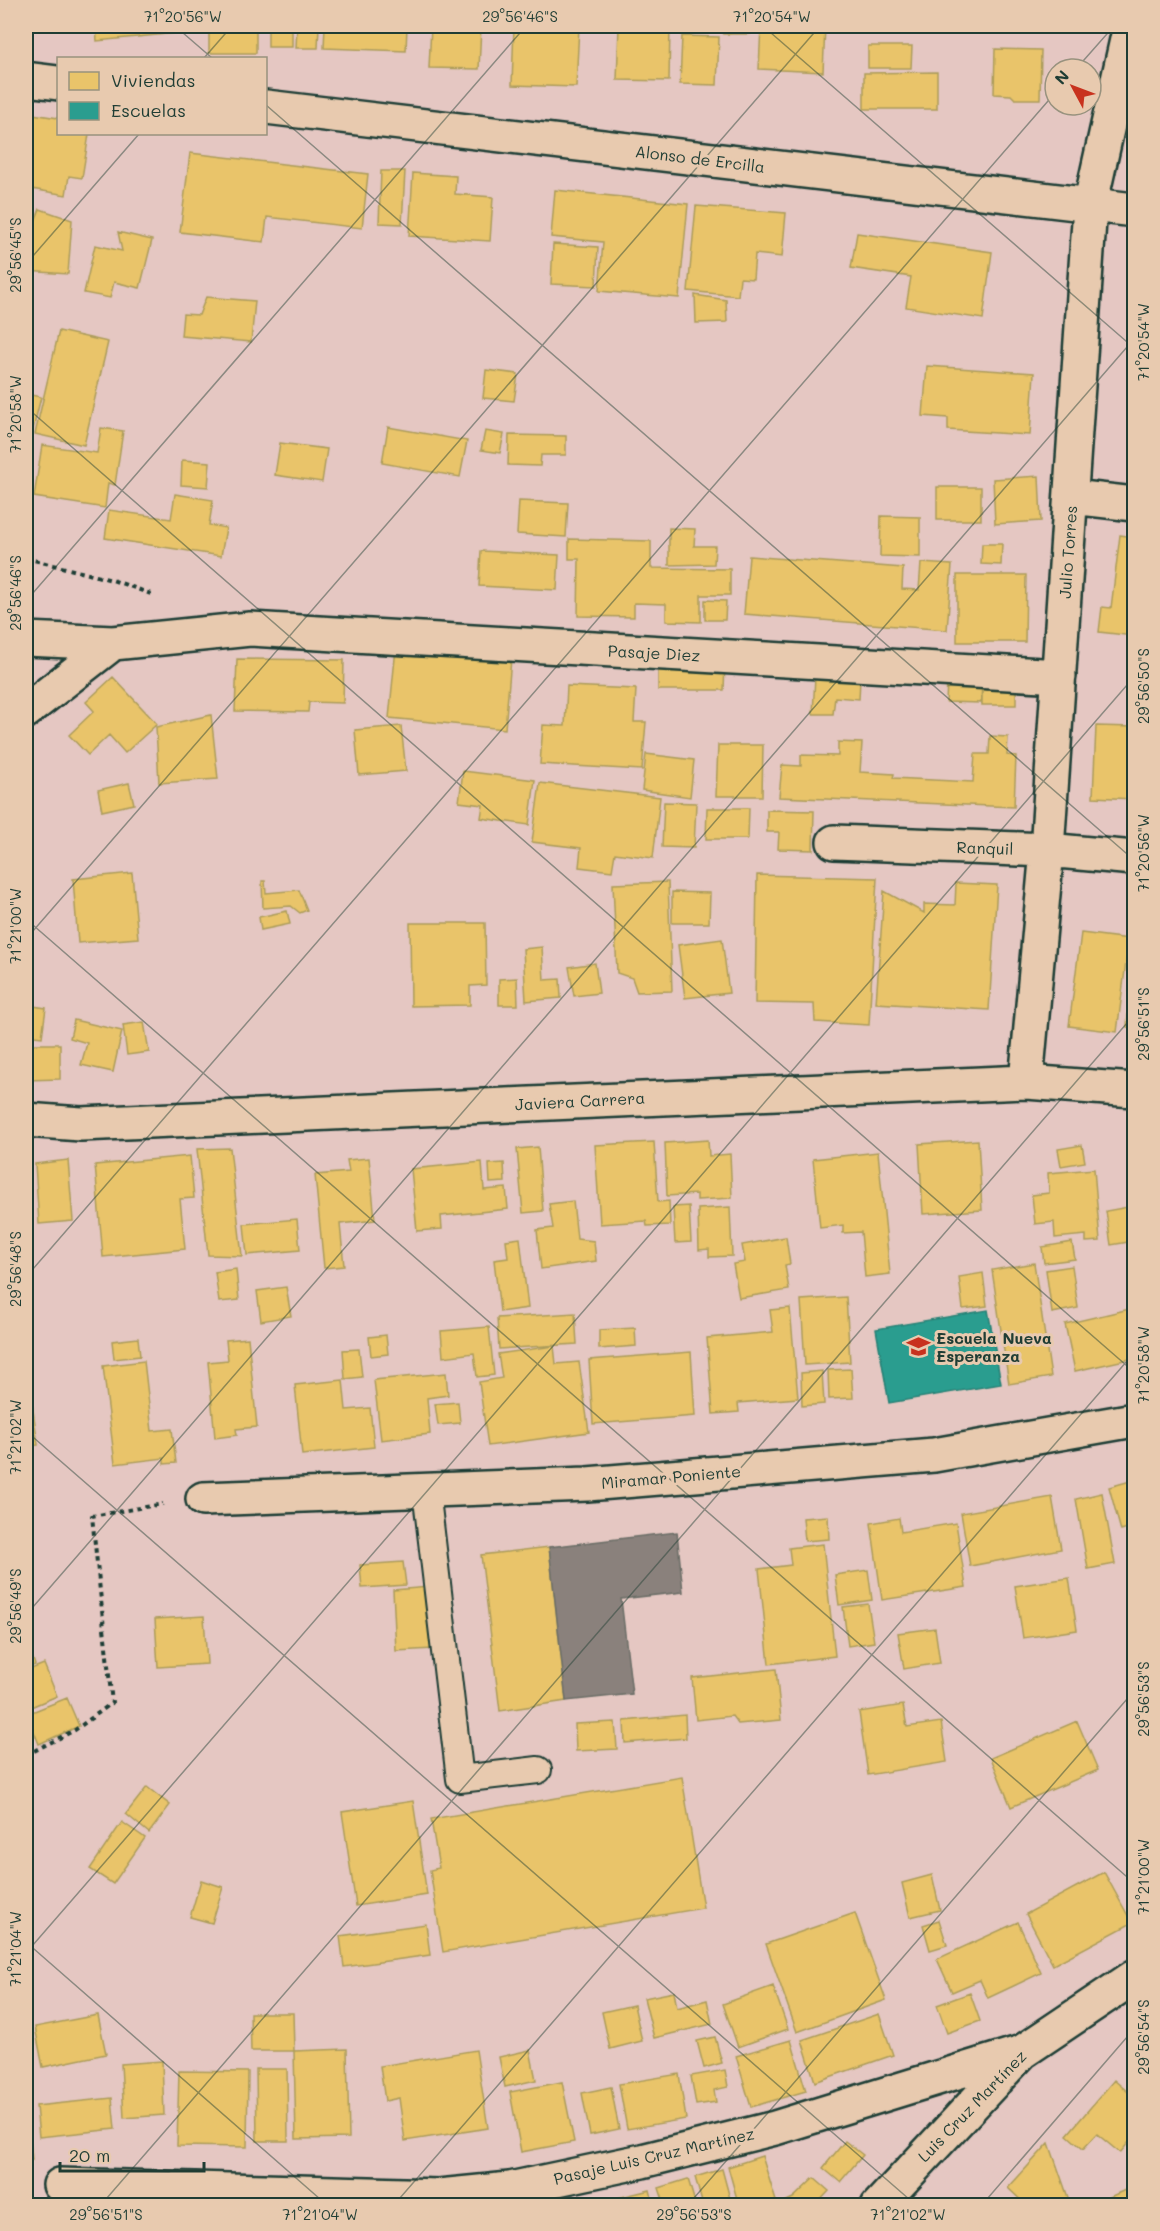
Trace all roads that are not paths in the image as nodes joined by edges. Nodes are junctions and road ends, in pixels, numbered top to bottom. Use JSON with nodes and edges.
{"nodes":[{"id":1,"x":1130,"y":26,"type":"edge"},
{"id":2,"x":26,"y":79,"type":"edge"},
{"id":3,"x":57,"y":83,"type":"edge"},
{"id":4,"x":267,"y":107,"type":"edge"},
{"id":5,"x":1090,"y":206,"type":"junction"},
{"id":6,"x":1134,"y":210,"type":"edge"},
{"id":7,"x":1072,"y":497,"type":"junction"},
{"id":8,"x":1134,"y":504,"type":"edge"},
{"id":9,"x":26,"y":639,"type":"edge"},
{"id":10,"x":113,"y":643,"type":"junction"},
{"id":11,"x":1059,"y":676,"type":"junction"},
{"id":12,"x":26,"y":711,"type":"edge"},
{"id":13,"x":834,"y":842,"type":"dead end"},
{"id":14,"x":1047,"y":850,"type":"junction"},
{"id":15,"x":1134,"y":858,"type":"edge"},
{"id":16,"x":1026,"y":1082,"type":"junction"},
{"id":17,"x":1134,"y":1090,"type":"edge"},
{"id":18,"x":26,"y":1120,"type":"edge"},
{"id":19,"x":1134,"y":1420,"type":"edge"},
{"id":20,"x":426,"y":1490,"type":"junction"},
{"id":21,"x":203,"y":1499,"type":"road end"},
{"id":22,"x":538,"y":1770,"type":"dead end"},
{"id":23,"x":1134,"y":1977,"type":"edge"},
{"id":24,"x":1022,"y":2052,"type":"junction"},
{"id":25,"x":60,"y":2185,"type":"dead end"},
{"id":26,"x":878,"y":2205,"type":"edge"}],
"edges":[{"from":1,"to":5,"type":"street","name":"Julio Torres"},
{"from":2,"to":3,"type":"street"},
{"from":4,"to":5,"type":"street","name":"Alonso de Ercilla"},
{"from":5,"to":6,"type":"street","name":"Alonso de Ercilla"},
{"from":5,"to":7,"type":"street","name":"Julio Torres"},
{"from":7,"to":8,"type":"street"},
{"from":7,"to":11,"type":"street","name":"Julio Torres"},
{"from":9,"to":10,"type":"street"},
{"from":10,"to":11,"type":"street","name":"Pasaje Diez"},
{"from":10,"to":12,"type":"street"},
{"from":11,"to":14,"type":"street","name":"Julio Torres"},
{"from":13,"to":14,"type":"street","name":"Ranquil"},
{"from":14,"to":15,"type":"street","name":"Ranquil"},
{"from":14,"to":16,"type":"street","name":"Julio Torres"},
{"from":16,"to":17,"type":"street","name":"Javiera Carrera"},
{"from":16,"to":18,"type":"street","name":"Javiera Carrera"},
{"from":19,"to":20,"type":"street","name":"Miramar Poniente"},
{"from":20,"to":21,"type":"street","name":"Miramar Poniente"},
{"from":20,"to":22,"type":"lane"},
{"from":23,"to":24,"type":"street","name":"Luis Cruz Martínez"},
{"from":24,"to":25,"type":"street","name":"Pasaje Luis Cruz Martínez"},
{"from":24,"to":26,"type":"street","name":"Luis Cruz Martínez"}]}
